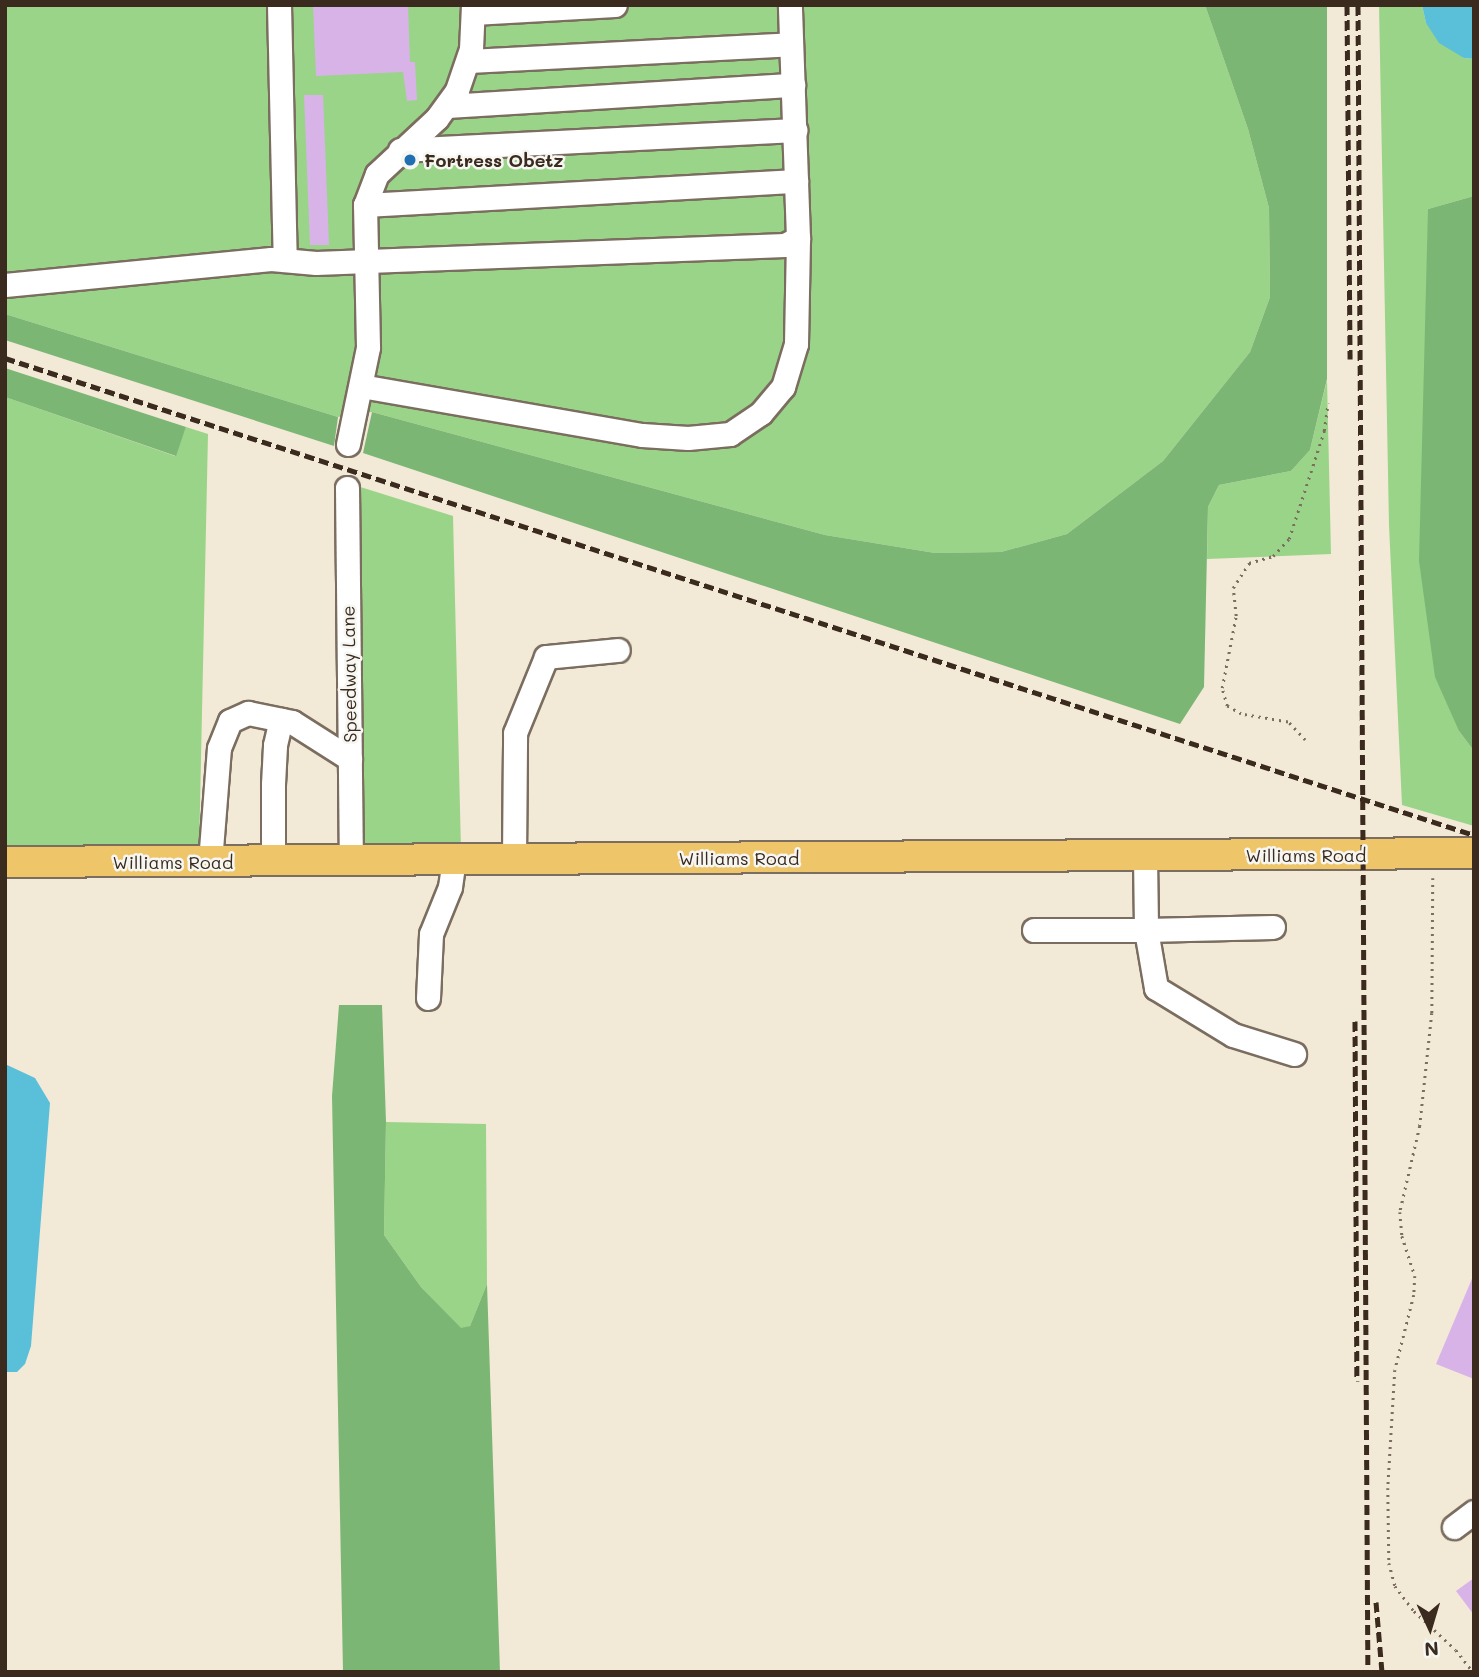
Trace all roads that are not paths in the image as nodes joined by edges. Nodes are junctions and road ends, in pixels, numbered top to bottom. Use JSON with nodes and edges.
{"nodes":[{"id":1,"x":279,"y":5,"type":"edge"},
{"id":2,"x":615,"y":5,"type":"edge"},
{"id":3,"x":790,"y":5,"type":"edge"},
{"id":4,"x":473,"y":9,"type":"edge"},
{"id":5,"x":791,"y":44,"type":"junction"},
{"id":6,"x":468,"y":61,"type":"junction"},
{"id":7,"x":793,"y":85,"type":"junction"},
{"id":8,"x":447,"y":106,"type":"junction"},
{"id":9,"x":795,"y":130,"type":"junction"},
{"id":10,"x":400,"y":150,"type":"junction"},
{"id":11,"x":796,"y":181,"type":"junction"},
{"id":12,"x":365,"y":205,"type":"junction"},
{"id":13,"x":799,"y":238,"type":"junction"},
{"id":14,"x":285,"y":260,"type":"junction"},
{"id":15,"x":365,"y":261,"type":"junction"},
{"id":16,"x":5,"y":285,"type":"edge"},
{"id":17,"x":361,"y":386,"type":"junction"},
{"id":18,"x":348,"y":444,"type":"dead end"},
{"id":19,"x":347,"y":488,"type":"dead end"},
{"id":20,"x":618,"y":650,"type":"dead end"},
{"id":21,"x":281,"y":720,"type":"junction"},
{"id":22,"x":350,"y":759,"type":"junction"},
{"id":23,"x":1474,"y":853,"type":"edge"},
{"id":24,"x":1145,"y":856,"type":"junction"},
{"id":25,"x":514,"y":859,"type":"junction"},
{"id":26,"x":454,"y":860,"type":"junction"},
{"id":27,"x":351,"y":861,"type":"junction"},
{"id":28,"x":5,"y":862,"type":"edge"},
{"id":29,"x":210,"y":862,"type":"junction"},
{"id":30,"x":272,"y":862,"type":"junction"},
{"id":31,"x":1273,"y":927,"type":"dead end"},
{"id":32,"x":1034,"y":930,"type":"dead end"},
{"id":33,"x":1146,"y":930,"type":"junction"},
{"id":34,"x":428,"y":998,"type":"dead end"},
{"id":35,"x":1294,"y":1054,"type":"dead end"},
{"id":36,"x":1474,"y":1512,"type":"edge"},
{"id":37,"x":1454,"y":1527,"type":"dead end"}],
"edges":[{"from":1,"to":14,"type":"lane"},
{"from":2,"to":4,"type":"lane"},
{"from":3,"to":5,"type":"lane"},
{"from":4,"to":6,"type":"lane"},
{"from":5,"to":6,"type":"lane"},
{"from":5,"to":7,"type":"lane"},
{"from":6,"to":8,"type":"lane"},
{"from":7,"to":8,"type":"lane"},
{"from":7,"to":9,"type":"lane"},
{"from":8,"to":10,"type":"lane"},
{"from":9,"to":10,"type":"lane"},
{"from":9,"to":11,"type":"lane"},
{"from":10,"to":12,"type":"lane"},
{"from":11,"to":12,"type":"lane"},
{"from":11,"to":13,"type":"lane"},
{"from":12,"to":15,"type":"lane"},
{"from":13,"to":15,"type":"lane"},
{"from":13,"to":17,"type":"lane"},
{"from":14,"to":15,"type":"lane"},
{"from":14,"to":16,"type":"lane"},
{"from":15,"to":17,"type":"lane"},
{"from":17,"to":18,"type":"lane"},
{"from":19,"to":22,"type":"lane","name":"Speedway Lane"},
{"from":20,"to":25,"type":"lane"},
{"from":21,"to":22,"type":"lane"},
{"from":21,"to":29,"type":"lane"},
{"from":21,"to":30,"type":"lane"},
{"from":22,"to":27,"type":"lane","name":"Speedway Lane"},
{"from":23,"to":24,"type":"main road","name":"Williams Road"},
{"from":24,"to":25,"type":"main road","name":"Williams Road"},
{"from":24,"to":33,"type":"lane"},
{"from":25,"to":26,"type":"main road","name":"Williams Road"},
{"from":26,"to":27,"type":"main road","name":"Williams Road"},
{"from":26,"to":34,"type":"lane"},
{"from":27,"to":30,"type":"main road","name":"Williams Road"},
{"from":28,"to":29,"type":"main road","name":"Williams Road"},
{"from":29,"to":30,"type":"main road","name":"Williams Road"},
{"from":31,"to":33,"type":"lane"},
{"from":32,"to":33,"type":"lane"},
{"from":33,"to":35,"type":"lane"},
{"from":36,"to":37,"type":"lane"}]}
